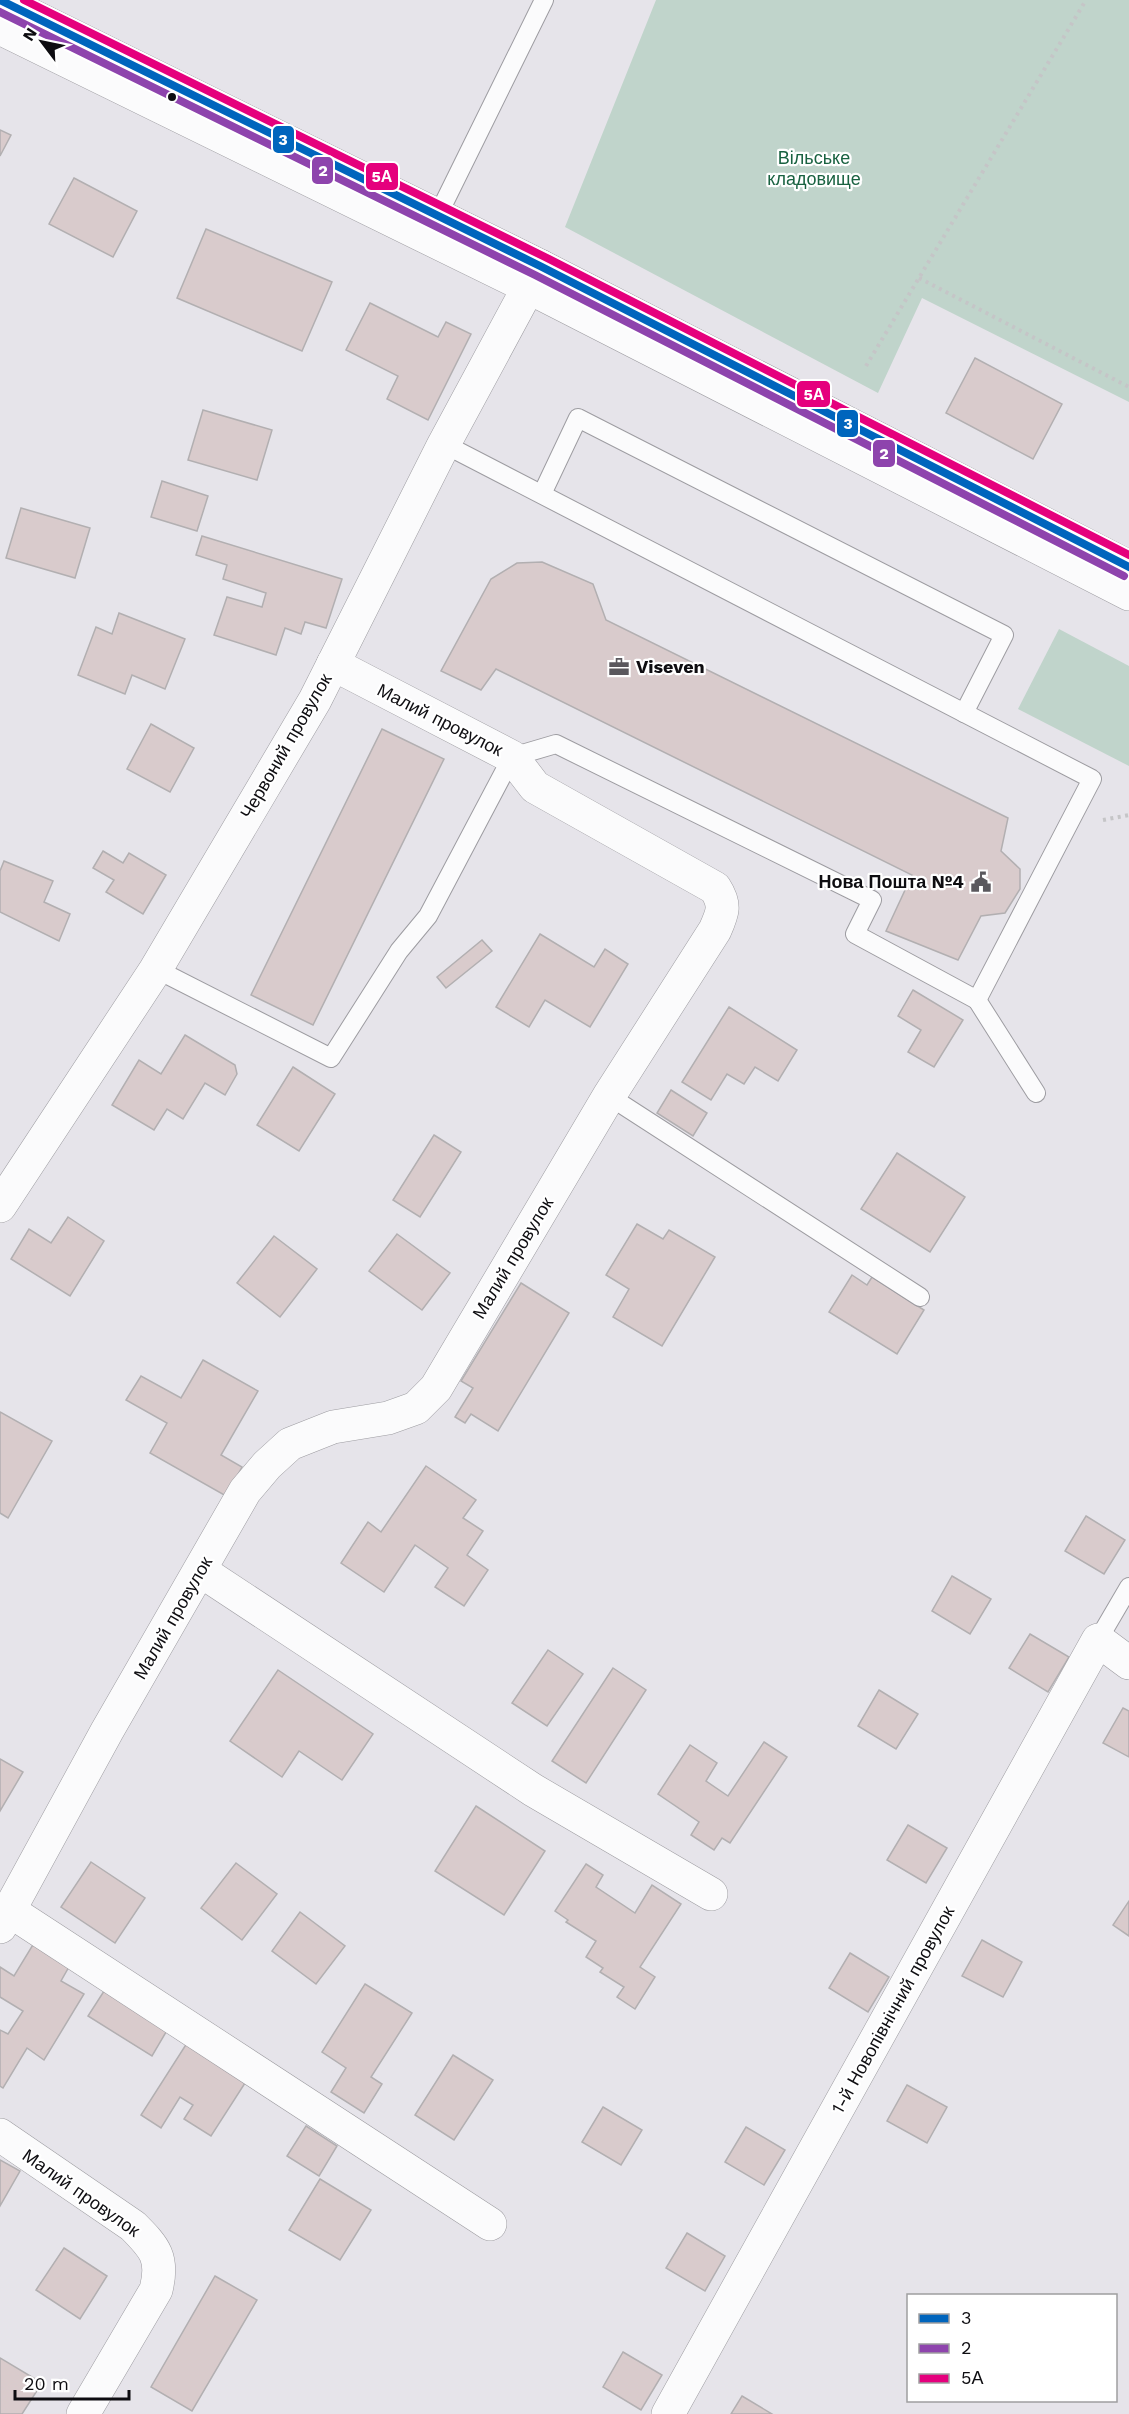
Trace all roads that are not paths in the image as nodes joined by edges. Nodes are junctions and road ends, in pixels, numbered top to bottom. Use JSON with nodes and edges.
{"nodes":[{"id":1,"x":0,"y":0,"type":"edge"},
{"id":2,"x":544,"y":0,"type":"edge"},
{"id":3,"x":0,"y":28,"type":"edge"},
{"id":4,"x":437,"y":217,"type":"junction"},
{"id":5,"x":535,"y":277,"type":"junction"},
{"id":6,"x":444,"y":444,"type":"junction"},
{"id":7,"x":542,"y":494,"type":"junction"},
{"id":8,"x":1129,"y":567,"type":"edge"},
{"id":9,"x":1129,"y":594,"type":"edge"},
{"id":10,"x":333,"y":664,"type":"junction"},
{"id":11,"x":964,"y":713,"type":"junction"},
{"id":12,"x":512,"y":757,"type":"junction"},
{"id":13,"x":156,"y":969,"type":"junction"},
{"id":14,"x":977,"y":1000,"type":"junction"},
{"id":15,"x":1036,"y":1093,"type":"dead end"},
{"id":16,"x":609,"y":1096,"type":"junction"},
{"id":17,"x":0,"y":1206,"type":"edge"},
{"id":18,"x":920,"y":1297,"type":"dead end"},
{"id":19,"x":201,"y":1571,"type":"junction"},
{"id":20,"x":1129,"y":1587,"type":"edge"},
{"id":21,"x":1098,"y":1640,"type":"junction"},
{"id":22,"x":1129,"y":1663,"type":"edge"},
{"id":23,"x":711,"y":1894,"type":"dead end"},
{"id":24,"x":5,"y":1919,"type":"edge"},
{"id":25,"x":0,"y":2136,"type":"edge"},
{"id":26,"x":490,"y":2224,"type":"dead end"},
{"id":27,"x":83,"y":2414,"type":"edge"},
{"id":28,"x":668,"y":2414,"type":"edge"}],
"edges":[{"from":1,"to":4,"type":"street"},
{"from":2,"to":4,"type":"lane"},
{"from":3,"to":5,"type":"street"},
{"from":4,"to":5,"type":"street"},
{"from":5,"to":6,"type":"street","name":"Червоний провулок"},
{"from":5,"to":8,"type":"street"},
{"from":5,"to":9,"type":"street"},
{"from":6,"to":7,"type":"lane"},
{"from":6,"to":10,"type":"street","name":"Червоний провулок"},
{"from":7,"to":11,"type":"lane"},
{"from":7,"to":11,"type":"lane"},
{"from":10,"to":12,"type":"street","name":"Малий провулок"},
{"from":10,"to":13,"type":"street","name":"Червоний провулок"},
{"from":11,"to":14,"type":"lane"},
{"from":12,"to":13,"type":"lane"},
{"from":12,"to":14,"type":"lane"},
{"from":12,"to":16,"type":"street","name":"Малий провулок"},
{"from":13,"to":17,"type":"street","name":"Червоний провулок"},
{"from":14,"to":15,"type":"lane"},
{"from":16,"to":18,"type":"lane"},
{"from":16,"to":19,"type":"street","name":"Малий провулок"},
{"from":19,"to":23,"type":"street"},
{"from":19,"to":24,"type":"street","name":"Малий провулок"},
{"from":20,"to":21,"type":"lane"},
{"from":21,"to":22,"type":"street"},
{"from":21,"to":28,"type":"street","name":"1-й Новопівнічний провулок"},
{"from":24,"to":26,"type":"street"},
{"from":25,"to":27,"type":"street","name":"Малий провулок"}]}
